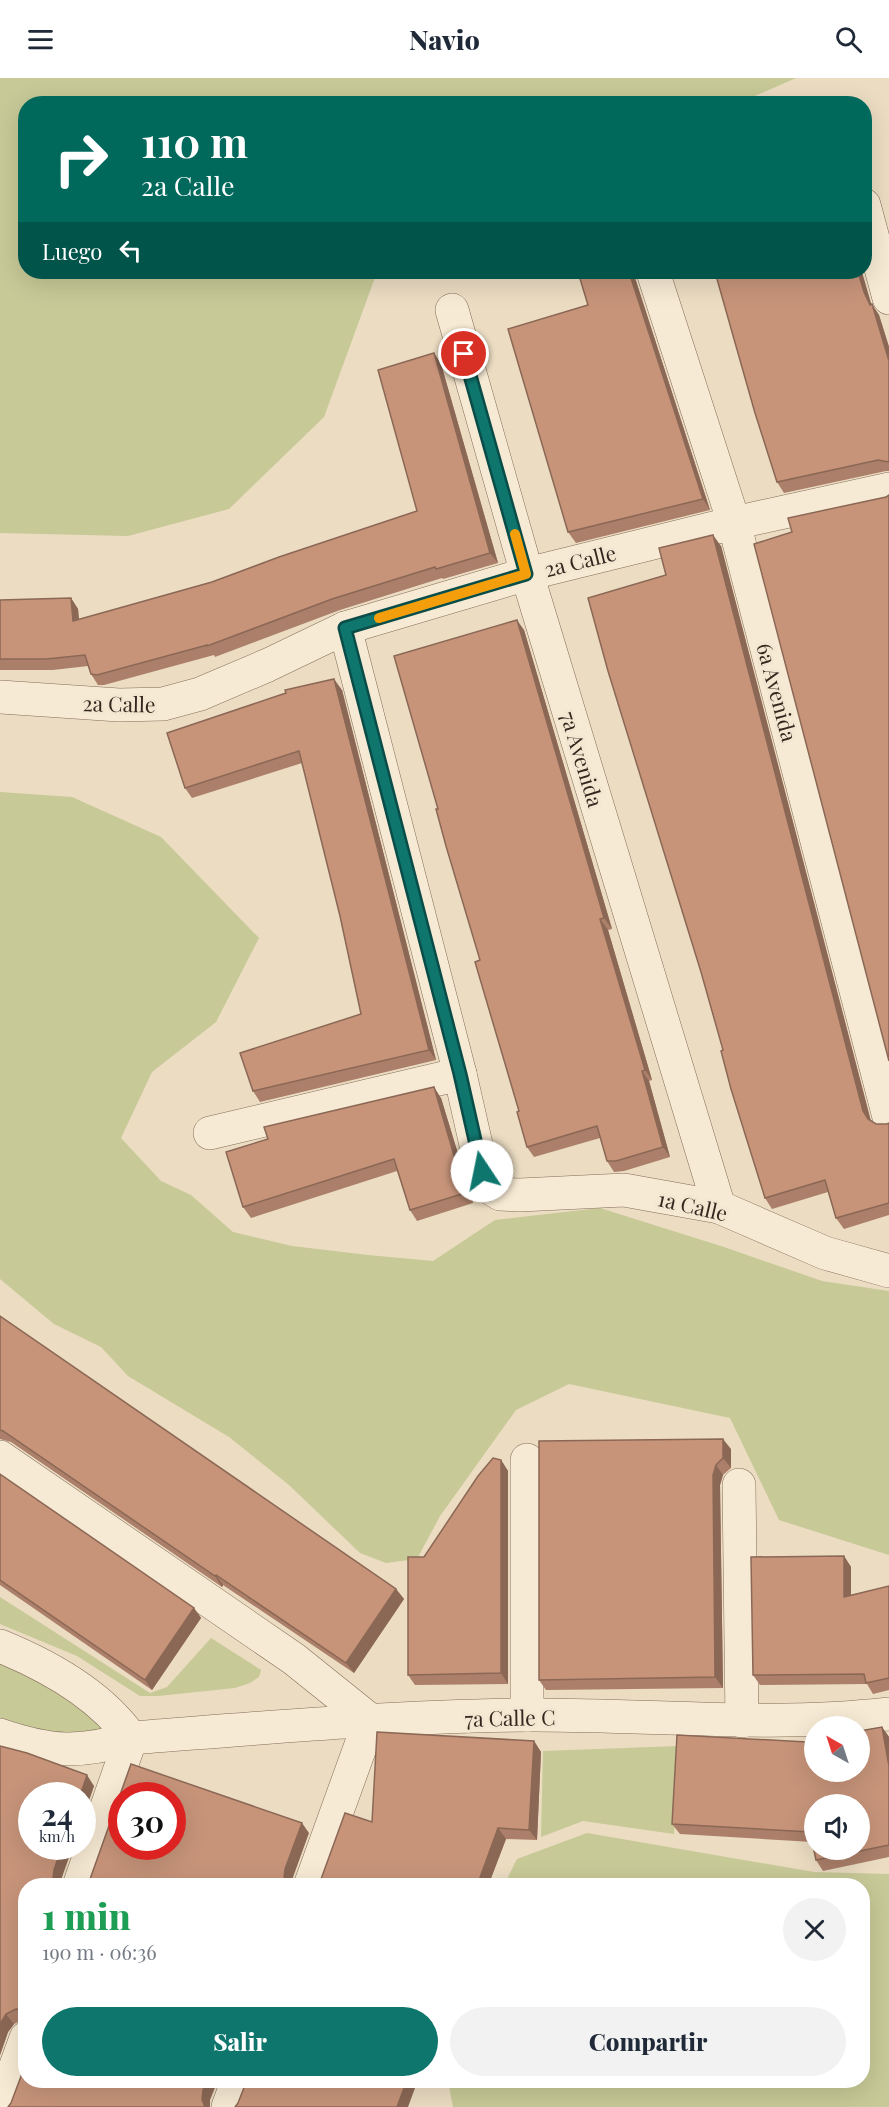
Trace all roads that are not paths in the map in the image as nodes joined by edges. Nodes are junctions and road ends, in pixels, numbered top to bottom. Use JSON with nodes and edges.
{"nodes":[{"id":1,"x":872,"y":235,"type":"edge"},
{"id":2,"x":655,"y":279,"type":"edge"},
{"id":3,"x":889,"y":298,"type":"edge"},
{"id":4,"x":452,"y":310,"type":"dead end"},
{"id":5,"x":889,"y":489,"type":"edge"},
{"id":6,"x":734,"y":523,"type":"junction"},
{"id":7,"x":526,"y":574,"type":"junction"},
{"id":8,"x":345,"y":628,"type":"junction"},
{"id":9,"x":0,"y":697,"type":"edge"},
{"id":10,"x":460,"y":1074,"type":"junction"},
{"id":11,"x":889,"y":1117,"type":"edge"},
{"id":12,"x":210,"y":1133,"type":"dead end"},
{"id":13,"x":719,"y":1207,"type":"junction"},
{"id":14,"x":889,"y":1271,"type":"edge"},
{"id":15,"x":0,"y":1457,"type":"edge"},
{"id":16,"x":527,"y":1460,"type":"dead end"},
{"id":17,"x":740,"y":1485,"type":"dead end"},
{"id":18,"x":0,"y":1646,"type":"edge"},
{"id":19,"x":889,"y":1714,"type":"edge"},
{"id":20,"x":527,"y":1715,"type":"junction"},
{"id":21,"x":370,"y":1720,"type":"junction"},
{"id":22,"x":742,"y":1720,"type":"junction"},
{"id":23,"x":0,"y":1735,"type":"edge"},
{"id":24,"x":131,"y":1738,"type":"junction"},
{"id":25,"x":82,"y":1878,"type":"edge"},
{"id":26,"x":313,"y":1878,"type":"edge"},
{"id":27,"x":18,"y":2060,"type":"edge"},
{"id":28,"x":235,"y":2088,"type":"edge"},
{"id":29,"x":1,"y":2107,"type":"edge"},
{"id":30,"x":228,"y":2107,"type":"edge"}],
"edges":[{"from":1,"to":3,"type":"street"},
{"from":2,"to":6,"type":"street","name":"6a Avenida"},
{"from":4,"to":7,"type":"street","name":"7a Avenida"},
{"from":5,"to":6,"type":"street","name":"2a Calle"},
{"from":6,"to":7,"type":"street","name":"2a Calle"},
{"from":6,"to":11,"type":"street","name":"6a Avenida"},
{"from":7,"to":8,"type":"street","name":"2a Calle"},
{"from":7,"to":13,"type":"street","name":"7a Avenida"},
{"from":8,"to":9,"type":"street","name":"2a Calle"},
{"from":8,"to":10,"type":"street"},
{"from":10,"to":12,"type":"street"},
{"from":10,"to":13,"type":"street","name":"1a Calle"},
{"from":13,"to":14,"type":"street","name":"1a Calle"},
{"from":15,"to":21,"type":"street"},
{"from":16,"to":20,"type":"street"},
{"from":17,"to":22,"type":"street"},
{"from":18,"to":24,"type":"street"},
{"from":19,"to":22,"type":"street","name":"7a Calle C"},
{"from":20,"to":21,"type":"street","name":"7a Calle C"},
{"from":20,"to":22,"type":"street","name":"7a Calle C"},
{"from":21,"to":24,"type":"street","name":"7a Calle C"},
{"from":21,"to":26,"type":"street"},
{"from":23,"to":24,"type":"street","name":"7a Calle C"},
{"from":24,"to":25,"type":"street"},
{"from":27,"to":29,"type":"street"},
{"from":28,"to":30,"type":"street"}]}
